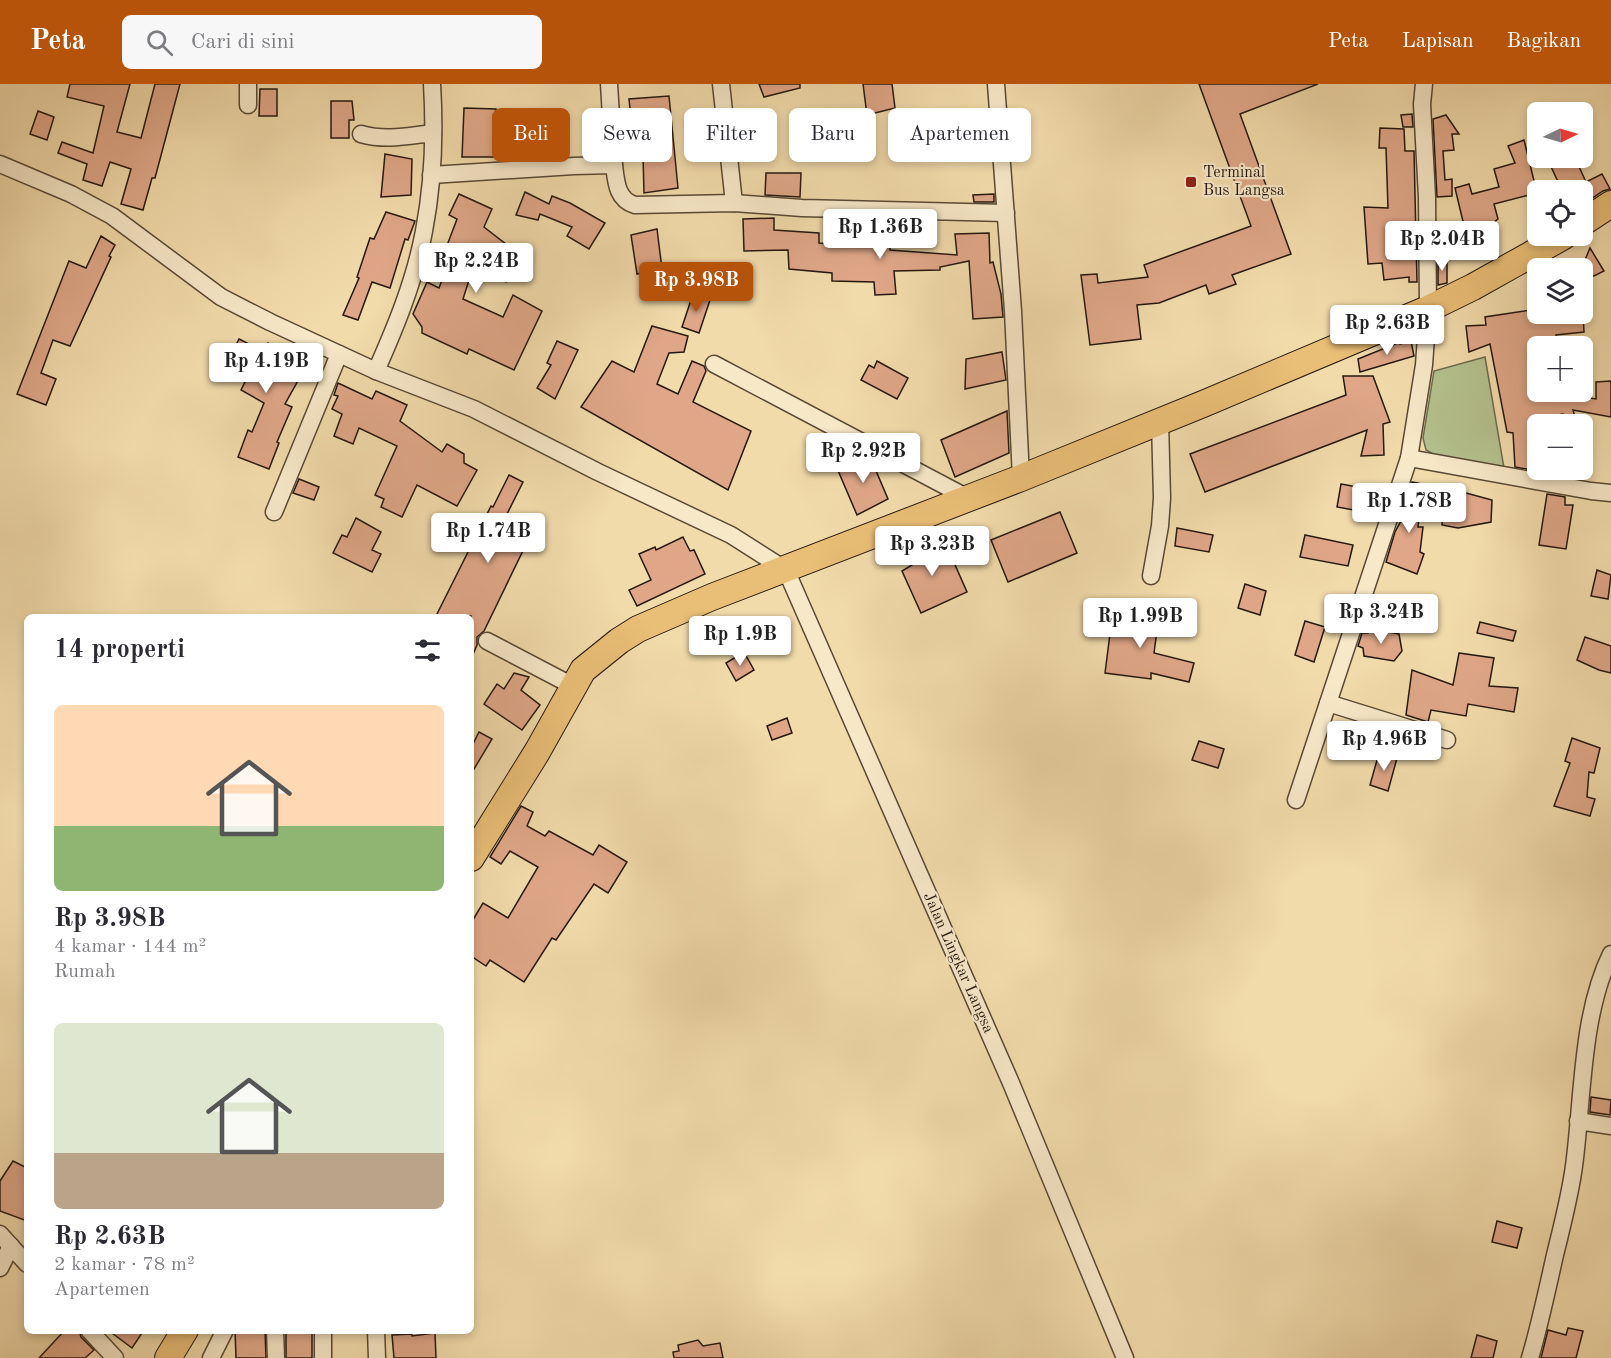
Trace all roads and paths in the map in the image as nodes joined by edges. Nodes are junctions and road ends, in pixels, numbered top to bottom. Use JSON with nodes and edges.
{"nodes":[{"id":1,"x":248,"y":84,"type":"edge"},
{"id":2,"x":432,"y":84,"type":"edge"},
{"id":3,"x":609,"y":84,"type":"edge"},
{"id":4,"x":721,"y":84,"type":"edge"},
{"id":5,"x":996,"y":84,"type":"edge"},
{"id":6,"x":1424,"y":84,"type":"edge"},
{"id":7,"x":248,"y":105,"type":"dead end"},
{"id":8,"x":433,"y":133,"type":"junction"},
{"id":9,"x":361,"y":134,"type":"dead end"},
{"id":10,"x":0,"y":164,"type":"edge"},
{"id":11,"x":614,"y":165,"type":"junction"},
{"id":12,"x":431,"y":175,"type":"junction"},
{"id":13,"x":734,"y":203,"type":"junction"},
{"id":14,"x":1611,"y":204,"type":"edge"},
{"id":15,"x":1006,"y":213,"type":"junction"},
{"id":16,"x":1593,"y":216,"type":"edge"},
{"id":17,"x":1546,"y":246,"type":"edge"},
{"id":18,"x":1428,"y":309,"type":"junction"},
{"id":19,"x":339,"y":354,"type":"junction"},
{"id":20,"x":714,"y":364,"type":"dead end"},
{"id":21,"x":376,"y":371,"type":"junction"},
{"id":22,"x":1160,"y":421,"type":"junction"},
{"id":23,"x":1409,"y":458,"type":"junction"},
{"id":24,"x":1021,"y":478,"type":"junction"},
{"id":25,"x":1611,"y":493,"type":"edge"},
{"id":26,"x":968,"y":498,"type":"junction"},
{"id":27,"x":274,"y":512,"type":"dead end"},
{"id":28,"x":786,"y":570,"type":"junction"},
{"id":29,"x":1151,"y":576,"type":"dead end"},
{"id":30,"x":487,"y":641,"type":"dead end"},
{"id":31,"x":573,"y":686,"type":"junction"},
{"id":32,"x":1328,"y":703,"type":"junction"},
{"id":33,"x":1447,"y":740,"type":"dead end"},
{"id":34,"x":1296,"y":800,"type":"dead end"},
{"id":35,"x":474,"y":853,"type":"edge"},
{"id":36,"x":1611,"y":954,"type":"edge"},
{"id":37,"x":1578,"y":1121,"type":"junction"},
{"id":38,"x":1611,"y":1126,"type":"edge"},
{"id":39,"x":6,"y":1240,"type":"edge"},
{"id":40,"x":24,"y":1261,"type":"edge"},
{"id":41,"x":0,"y":1268,"type":"edge"},
{"id":42,"x":93,"y":1334,"type":"edge"},
{"id":43,"x":183,"y":1334,"type":"edge"},
{"id":44,"x":223,"y":1334,"type":"edge"},
{"id":45,"x":275,"y":1334,"type":"edge"},
{"id":46,"x":323,"y":1334,"type":"edge"},
{"id":47,"x":376,"y":1334,"type":"edge"},
{"id":48,"x":115,"y":1358,"type":"edge"},
{"id":49,"x":168,"y":1358,"type":"edge"},
{"id":50,"x":211,"y":1358,"type":"edge"},
{"id":51,"x":276,"y":1358,"type":"edge"},
{"id":52,"x":323,"y":1358,"type":"edge"},
{"id":53,"x":377,"y":1358,"type":"edge"},
{"id":54,"x":1125,"y":1358,"type":"edge"},
{"id":55,"x":1530,"y":1358,"type":"edge"}],
"edges":[{"from":1,"to":7,"type":"street"},
{"from":2,"to":8,"type":"street"},
{"from":3,"to":11,"type":"street"},
{"from":4,"to":13,"type":"street"},
{"from":5,"to":15,"type":"street"},
{"from":6,"to":18,"type":"street"},
{"from":8,"to":9,"type":"street"},
{"from":8,"to":12,"type":"street"},
{"from":10,"to":19,"type":"street"},
{"from":11,"to":12,"type":"street"},
{"from":11,"to":13,"type":"street"},
{"from":12,"to":21,"type":"street"},
{"from":13,"to":15,"type":"street"},
{"from":14,"to":16,"type":"highway"},
{"from":15,"to":24,"type":"street"},
{"from":17,"to":18,"type":"highway"},
{"from":18,"to":22,"type":"highway"},
{"from":18,"to":23,"type":"street"},
{"from":19,"to":21,"type":"street"},
{"from":19,"to":27,"type":"street"},
{"from":20,"to":26,"type":"street"},
{"from":21,"to":28,"type":"street"},
{"from":22,"to":24,"type":"highway"},
{"from":22,"to":29,"type":"street"},
{"from":23,"to":25,"type":"street"},
{"from":23,"to":32,"type":"street"},
{"from":24,"to":26,"type":"highway"},
{"from":26,"to":28,"type":"highway"},
{"from":28,"to":31,"type":"highway"},
{"from":28,"to":54,"type":"street","name":"Jalan Lingkar Langsa"},
{"from":30,"to":31,"type":"street"},
{"from":31,"to":35,"type":"highway"},
{"from":32,"to":33,"type":"street"},
{"from":32,"to":34,"type":"street"},
{"from":36,"to":37,"type":"street"},
{"from":37,"to":38,"type":"street"},
{"from":37,"to":55,"type":"street"},
{"from":39,"to":40,"type":"street"},
{"from":39,"to":41,"type":"street"},
{"from":42,"to":48,"type":"street"},
{"from":43,"to":49,"type":"highway"},
{"from":44,"to":50,"type":"street"},
{"from":45,"to":51,"type":"street"},
{"from":46,"to":52,"type":"street"},
{"from":47,"to":53,"type":"street"}]}
